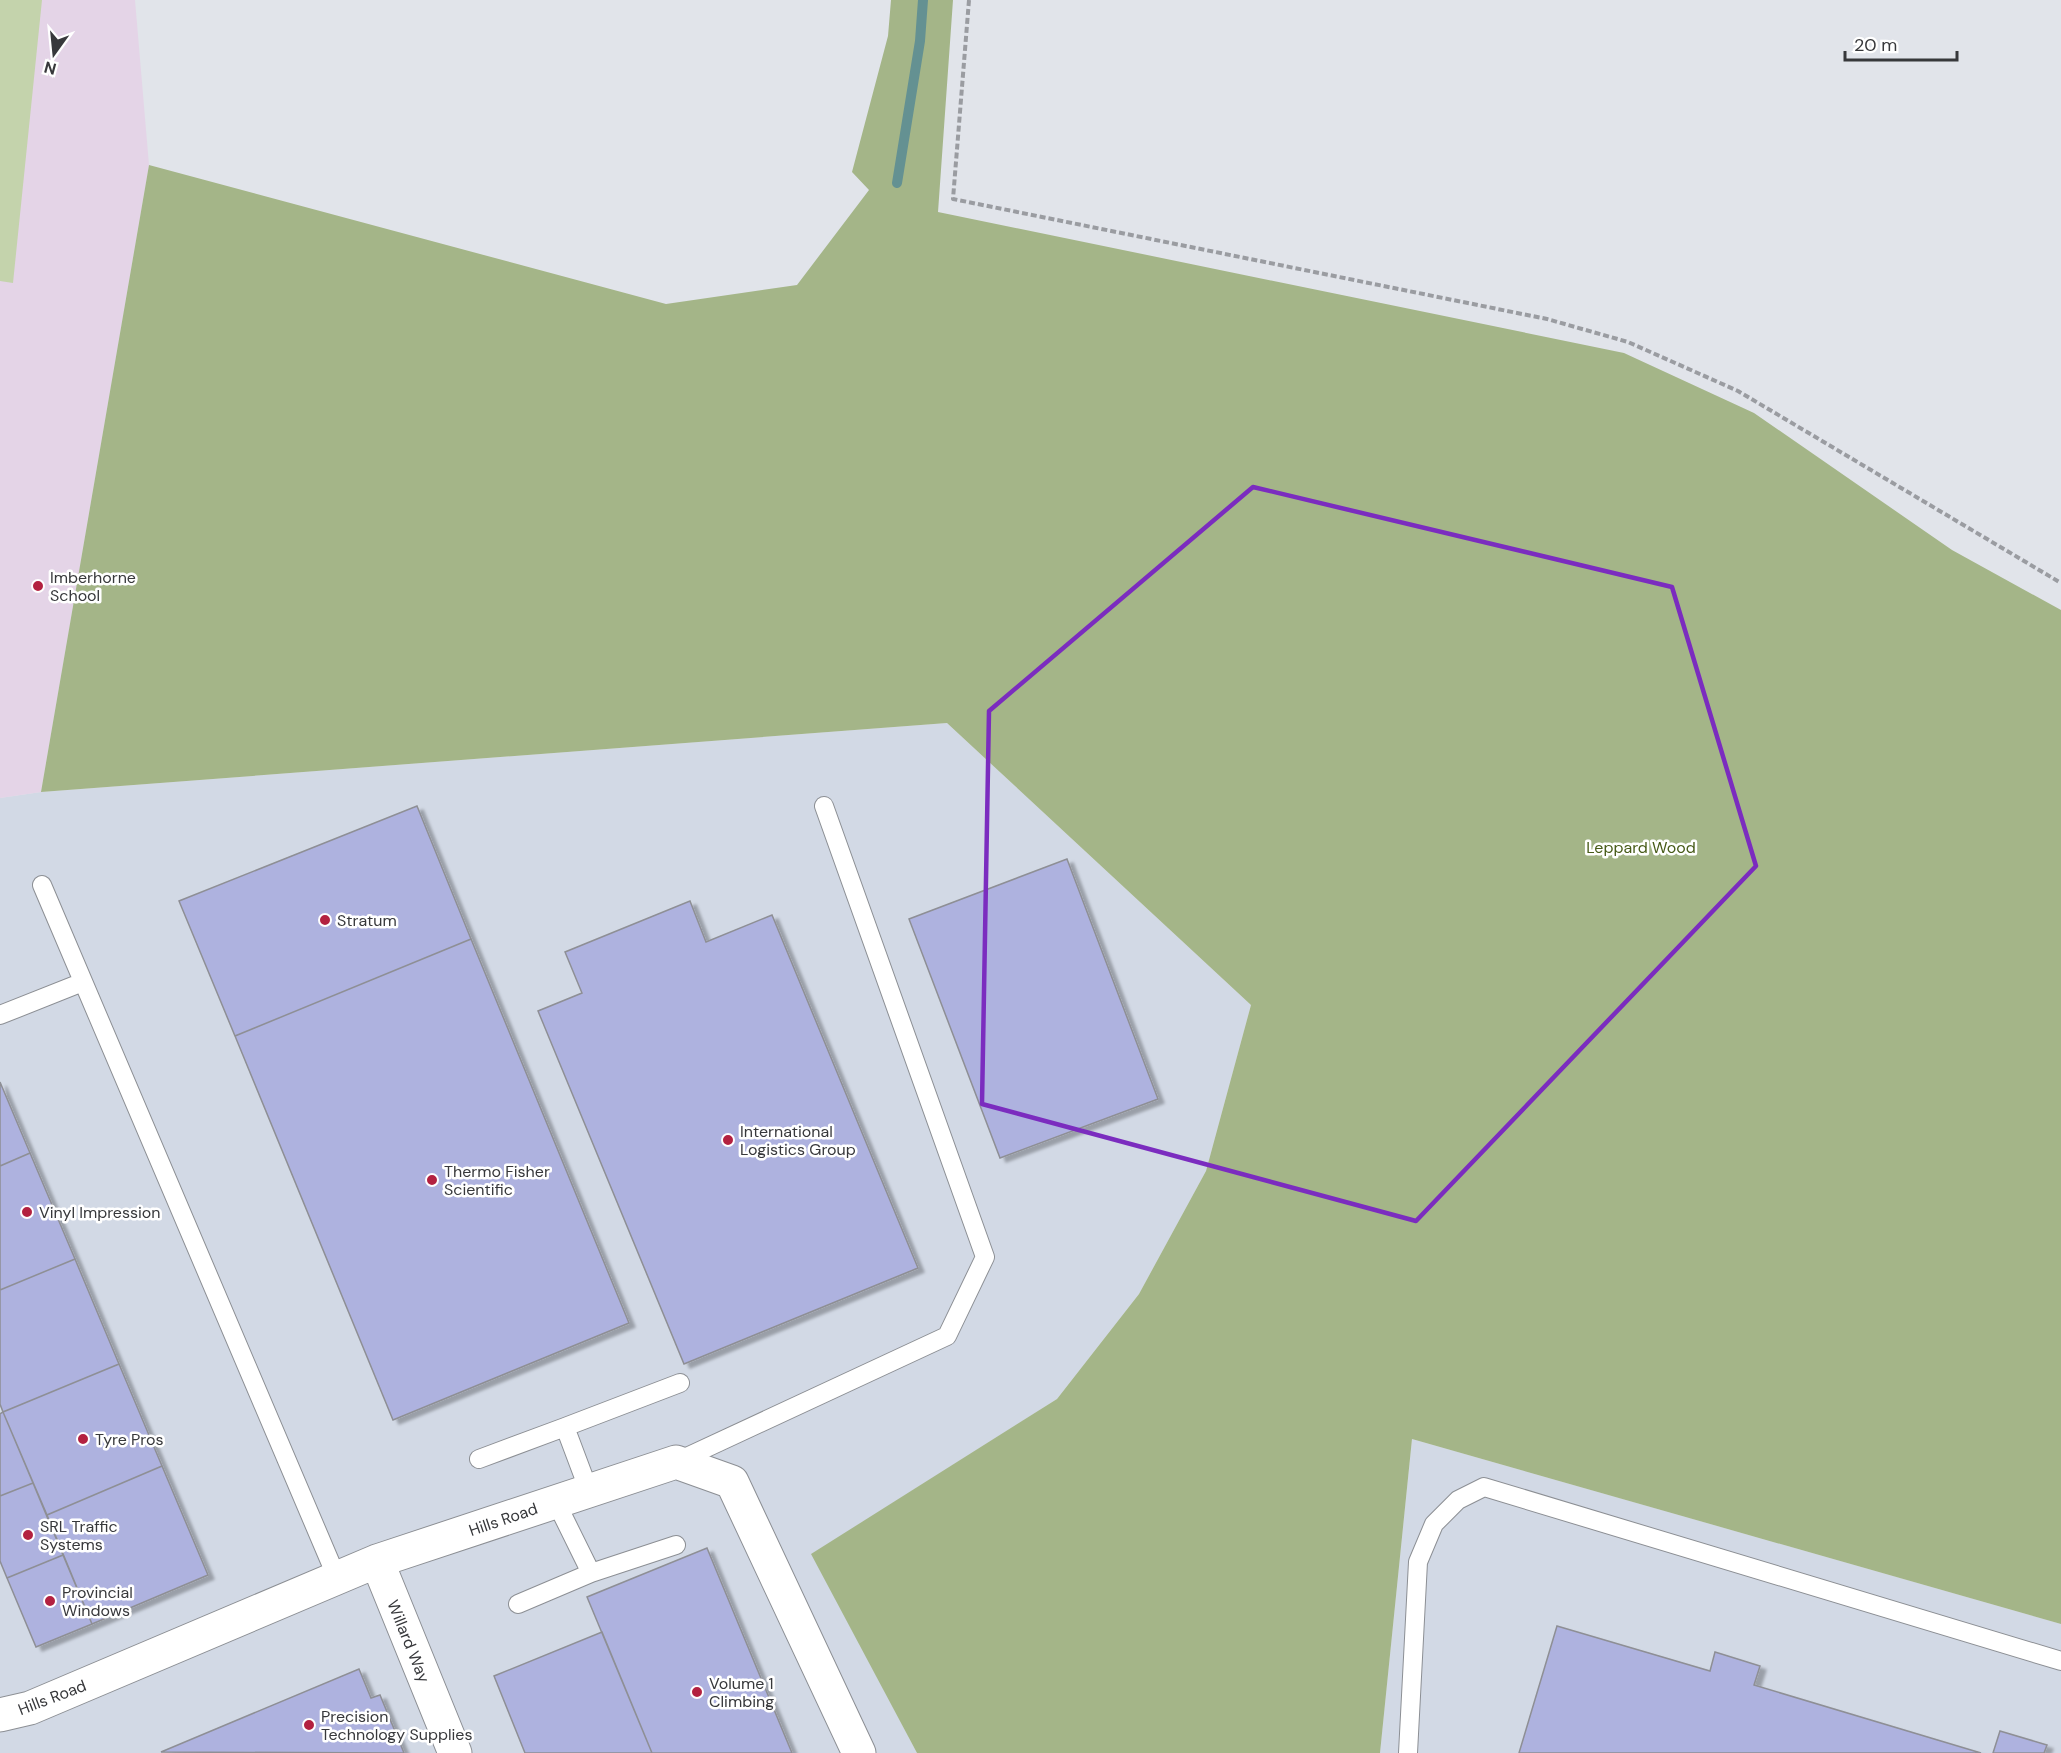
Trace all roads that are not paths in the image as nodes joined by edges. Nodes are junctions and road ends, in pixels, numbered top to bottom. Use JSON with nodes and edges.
{"nodes":[{"id":1,"x":824,"y":806,"type":"dead end"},
{"id":2,"x":42,"y":885,"type":"dead end"},
{"id":3,"x":83,"y":982,"type":"junction"},
{"id":4,"x":0,"y":1015,"type":"edge"},
{"id":5,"x":680,"y":1383,"type":"dead end"},
{"id":6,"x":565,"y":1426,"type":"junction"},
{"id":7,"x":479,"y":1459,"type":"dead end"},
{"id":8,"x":676,"y":1462,"type":"junction"},
{"id":9,"x":589,"y":1491,"type":"junction"},
{"id":10,"x":556,"y":1502,"type":"junction"},
{"id":11,"x":676,"y":1545,"type":"dead end"},
{"id":12,"x":377,"y":1561,"type":"junction"},
{"id":13,"x":591,"y":1573,"type":"junction"},
{"id":14,"x":337,"y":1578,"type":"junction"},
{"id":15,"x":518,"y":1604,"type":"dead end"},
{"id":16,"x":2061,"y":1661,"type":"edge"},
{"id":17,"x":3,"y":1707,"type":"edge"},
{"id":18,"x":455,"y":1753,"type":"edge"},
{"id":19,"x":859,"y":1753,"type":"edge"},
{"id":20,"x":1408,"y":1753,"type":"edge"}],
"edges":[{"from":1,"to":8,"type":"lane"},
{"from":2,"to":3,"type":"lane"},
{"from":3,"to":4,"type":"lane"},
{"from":3,"to":14,"type":"lane"},
{"from":5,"to":6,"type":"lane"},
{"from":6,"to":7,"type":"lane"},
{"from":6,"to":9,"type":"lane"},
{"from":8,"to":9,"type":"street","name":"Hills Road"},
{"from":8,"to":19,"type":"street"},
{"from":9,"to":10,"type":"street","name":"Hills Road"},
{"from":10,"to":12,"type":"street","name":"Hills Road"},
{"from":10,"to":13,"type":"lane"},
{"from":11,"to":13,"type":"lane"},
{"from":12,"to":14,"type":"street","name":"Hills Road"},
{"from":12,"to":18,"type":"street","name":"Willard Way"},
{"from":13,"to":15,"type":"lane"},
{"from":14,"to":17,"type":"street","name":"Hills Road"},
{"from":16,"to":20,"type":"lane"}]}
